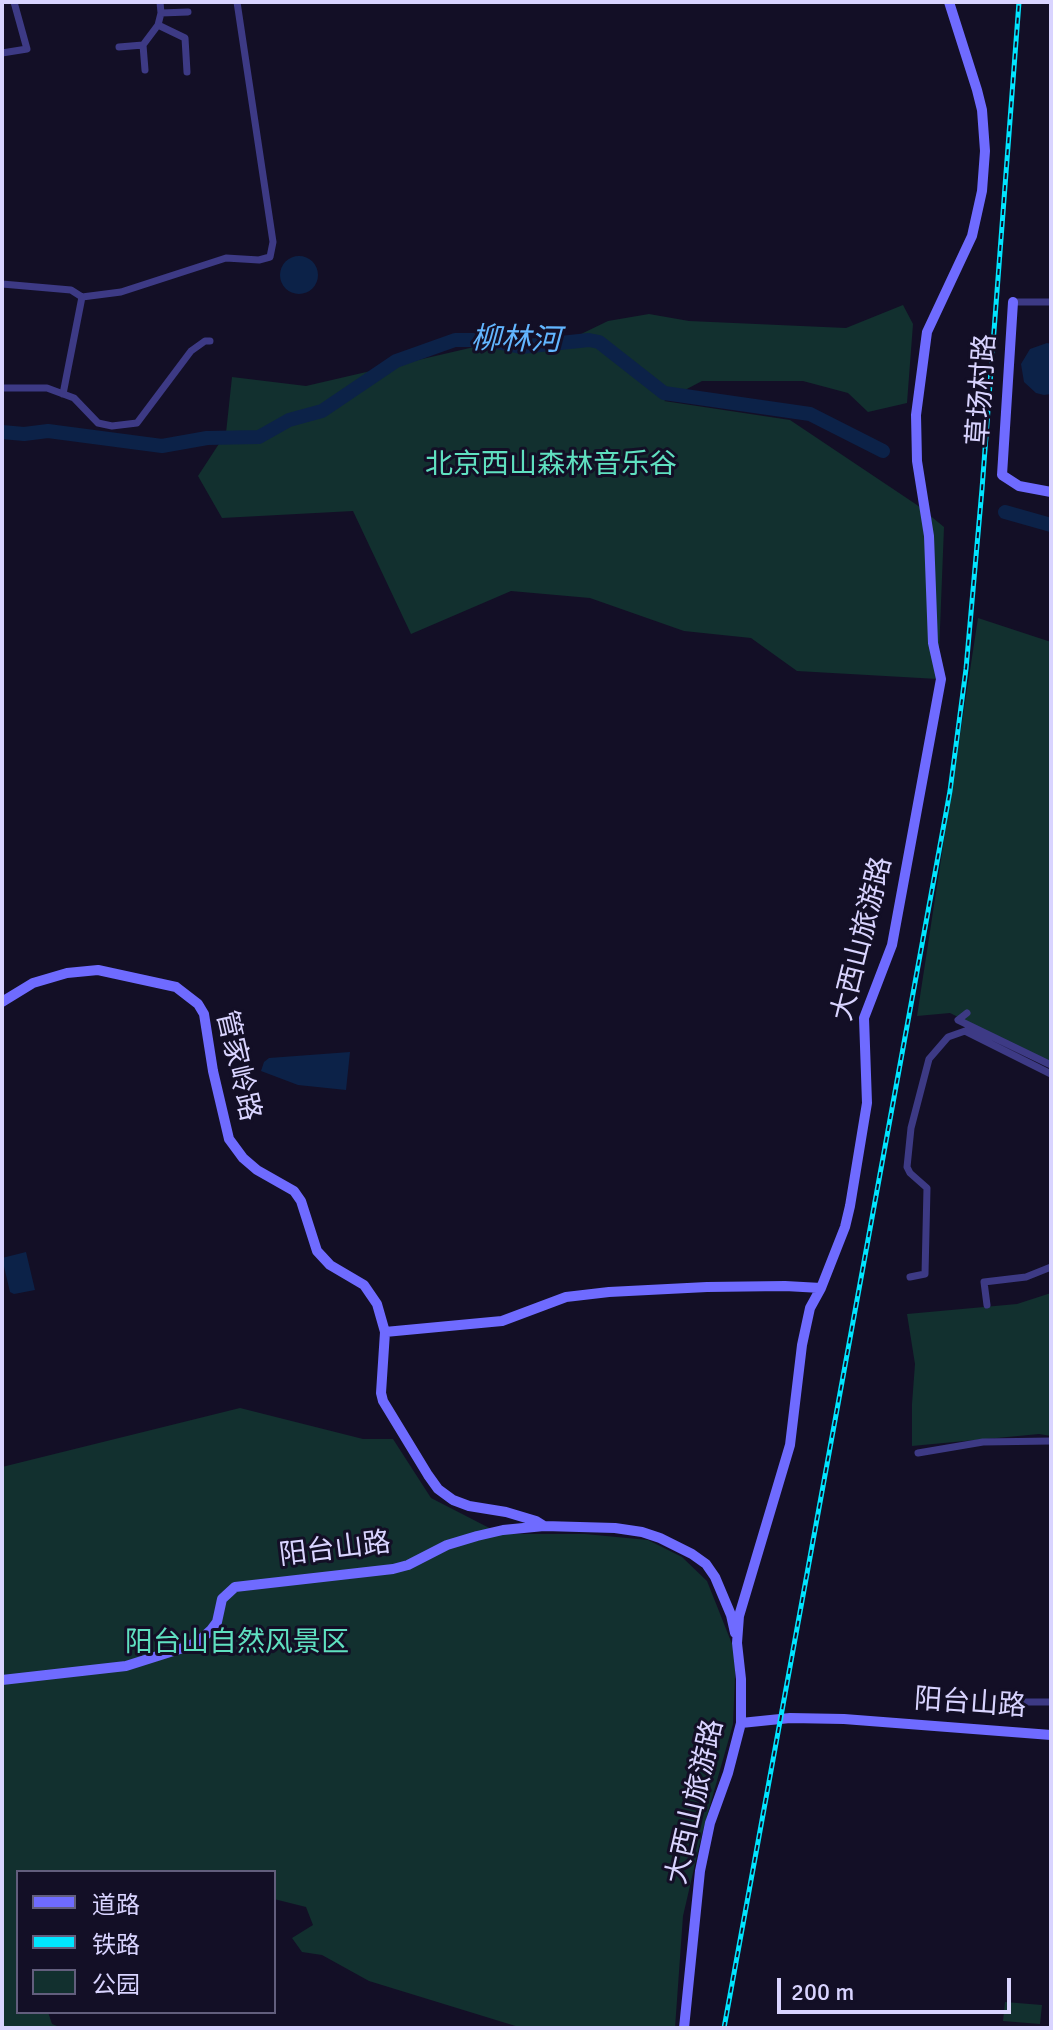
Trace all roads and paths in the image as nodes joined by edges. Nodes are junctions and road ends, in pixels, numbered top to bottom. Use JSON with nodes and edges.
{"nodes":[{"id":1,"x":14,"y":2,"type":"edge"},
{"id":2,"x":160,"y":2,"type":"edge"},
{"id":3,"x":237,"y":2,"type":"edge"},
{"id":4,"x":949,"y":2,"type":"edge"},
{"id":5,"x":188,"y":12,"type":"dead end"},
{"id":6,"x":161,"y":13,"type":"junction"},
{"id":7,"x":158,"y":25,"type":"junction"},
{"id":8,"x":143,"y":45,"type":"junction"},
{"id":9,"x":119,"y":47,"type":"dead end"},
{"id":10,"x":2,"y":53,"type":"edge"},
{"id":11,"x":145,"y":70,"type":"dead end"},
{"id":12,"x":187,"y":72,"type":"dead end"},
{"id":13,"x":2,"y":284,"type":"edge"},
{"id":14,"x":82,"y":297,"type":"junction"},
{"id":15,"x":1013,"y":302,"type":"joint"},
{"id":16,"x":1051,"y":302,"type":"edge"},
{"id":17,"x":210,"y":341,"type":"dead end"},
{"id":18,"x":2,"y":388,"type":"edge"},
{"id":19,"x":63,"y":394,"type":"junction"},
{"id":20,"x":1051,"y":492,"type":"edge"},
{"id":21,"x":2,"y":1002,"type":"edge"},
{"id":22,"x":967,"y":1013,"type":"dead end"},
{"id":23,"x":1051,"y":1065,"type":"edge"},
{"id":24,"x":1051,"y":1074,"type":"edge"},
{"id":25,"x":1051,"y":1267,"type":"edge"},
{"id":26,"x":910,"y":1277,"type":"dead end"},
{"id":27,"x":821,"y":1288,"type":"junction"},
{"id":28,"x":987,"y":1305,"type":"dead end"},
{"id":29,"x":385,"y":1332,"type":"junction"},
{"id":30,"x":1051,"y":1441,"type":"edge"},
{"id":31,"x":918,"y":1453,"type":"dead end"},
{"id":32,"x":544,"y":1526,"type":"junction"},
{"id":33,"x":722,"y":1591,"type":"junction"},
{"id":34,"x":747,"y":1592,"type":"junction"},
{"id":35,"x":737,"y":1643,"type":"junction"},
{"id":36,"x":2,"y":1680,"type":"edge"},
{"id":37,"x":1016,"y":1702,"type":"dead end"},
{"id":38,"x":1051,"y":1702,"type":"edge"},
{"id":39,"x":741,"y":1723,"type":"junction"},
{"id":40,"x":1051,"y":1735,"type":"edge"},
{"id":41,"x":684,"y":2028,"type":"edge"}],
"edges":[{"from":1,"to":10,"type":"street"},
{"from":2,"to":6,"type":"street"},
{"from":3,"to":14,"type":"street"},
{"from":4,"to":27,"type":"street","name":"大西山旅游路"},
{"from":5,"to":6,"type":"street"},
{"from":6,"to":7,"type":"street"},
{"from":7,"to":8,"type":"street"},
{"from":7,"to":12,"type":"street"},
{"from":8,"to":9,"type":"street"},
{"from":8,"to":11,"type":"street"},
{"from":13,"to":14,"type":"street"},
{"from":14,"to":19,"type":"street"},
{"from":15,"to":16,"type":"street"},
{"from":15,"to":20,"type":"street","name":"草场村路"},
{"from":17,"to":19,"type":"street"},
{"from":18,"to":19,"type":"street"},
{"from":21,"to":29,"type":"street","name":"管家岭路"},
{"from":22,"to":23,"type":"street"},
{"from":24,"to":26,"type":"street"},
{"from":25,"to":28,"type":"street"},
{"from":27,"to":29,"type":"street"},
{"from":27,"to":34,"type":"street","name":"大西山旅游路"},
{"from":29,"to":32,"type":"street","name":"管家岭路"},
{"from":30,"to":31,"type":"street"},
{"from":32,"to":33,"type":"street","name":"阳台山路"},
{"from":32,"to":36,"type":"street","name":"阳台山路"},
{"from":33,"to":34,"type":"street"},
{"from":33,"to":35,"type":"street","name":"阳台山路"},
{"from":34,"to":35,"type":"street","name":"大西山旅游路"},
{"from":35,"to":39,"type":"street","name":"大西山旅游路"},
{"from":37,"to":38,"type":"street"},
{"from":39,"to":40,"type":"street","name":"阳台山路"},
{"from":39,"to":41,"type":"street","name":"大西山旅游路"}]}
